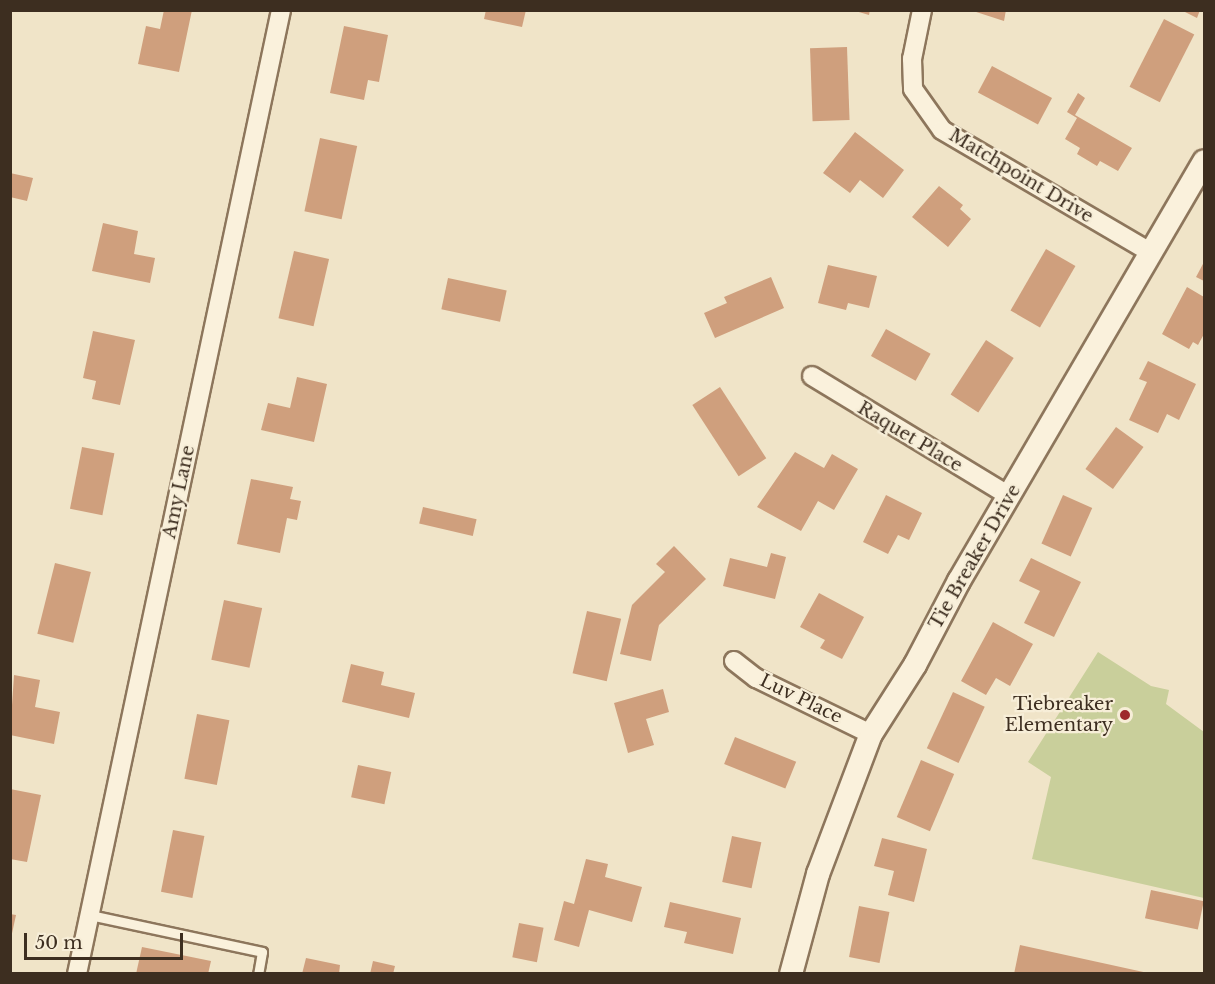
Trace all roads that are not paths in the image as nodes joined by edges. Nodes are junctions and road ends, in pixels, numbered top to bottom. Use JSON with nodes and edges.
{"nodes":[{"id":1,"x":281,"y":10,"type":"edge"},
{"id":2,"x":922,"y":10,"type":"edge"},
{"id":3,"x":1204,"y":161,"type":"edge"},
{"id":4,"x":1150,"y":252,"type":"junction"},
{"id":5,"x":812,"y":376,"type":"dead end"},
{"id":6,"x":1009,"y":496,"type":"junction"},
{"id":7,"x":734,"y":661,"type":"dead end"},
{"id":8,"x":871,"y":734,"type":"junction"},
{"id":9,"x":90,"y":915,"type":"junction"},
{"id":10,"x":78,"y":974,"type":"edge"},
{"id":11,"x":258,"y":974,"type":"edge"},
{"id":12,"x":792,"y":974,"type":"edge"}],
"edges":[{"from":1,"to":9,"type":"street","name":"Amy Lane"},
{"from":2,"to":4,"type":"street","name":"Matchpoint Drive"},
{"from":3,"to":4,"type":"street","name":"Tie Breaker Drive"},
{"from":4,"to":6,"type":"street","name":"Tie Breaker Drive"},
{"from":5,"to":6,"type":"street","name":"Raquet Place"},
{"from":6,"to":8,"type":"street","name":"Tie Breaker Drive"},
{"from":7,"to":8,"type":"street","name":"Luv Place"},
{"from":8,"to":12,"type":"street","name":"Tie Breaker Drive"},
{"from":9,"to":10,"type":"street","name":"Amy Lane"},
{"from":9,"to":11,"type":"lane"}]}
